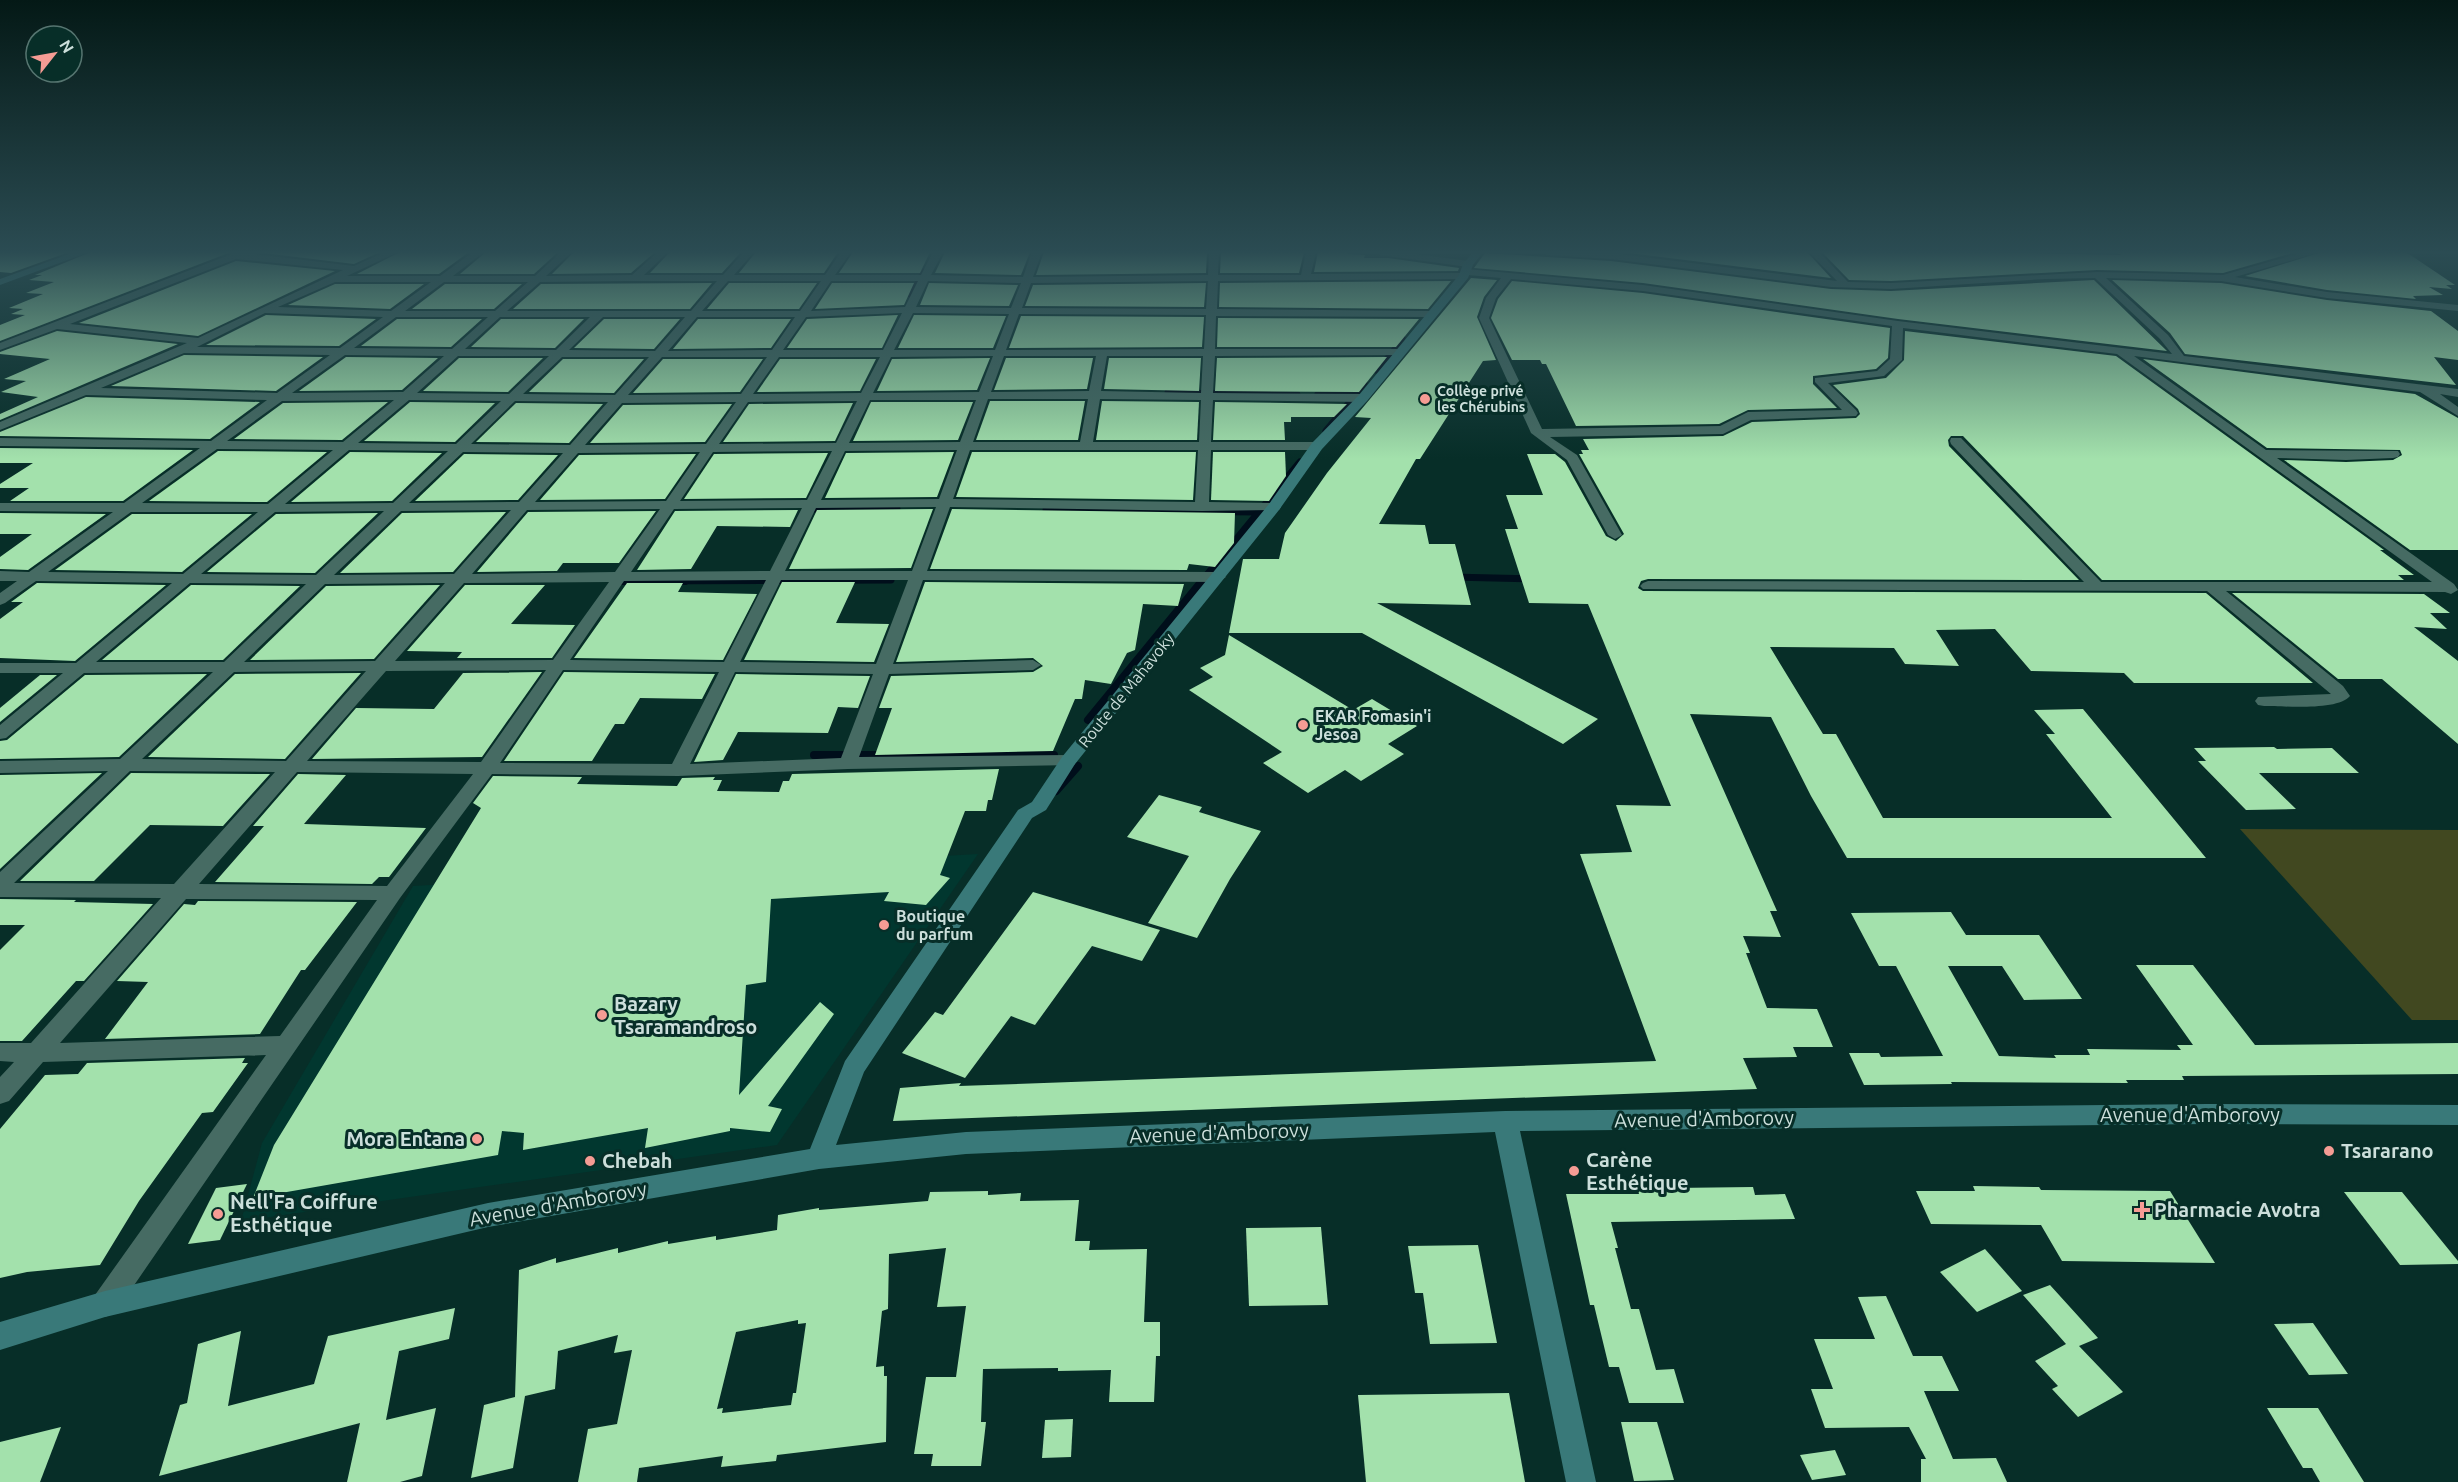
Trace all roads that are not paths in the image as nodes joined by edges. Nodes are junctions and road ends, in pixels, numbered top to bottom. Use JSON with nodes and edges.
{"nodes":[{"id":1,"x":68,"y":321,"type":"edge"},
{"id":2,"x":241,"y":321,"type":"edge"},
{"id":3,"x":385,"y":321,"type":"edge"},
{"id":4,"x":488,"y":321,"type":"edge"},
{"id":5,"x":592,"y":321,"type":"edge"},
{"id":6,"x":687,"y":321,"type":"edge"},
{"id":7,"x":797,"y":321,"type":"edge"},
{"id":8,"x":903,"y":321,"type":"edge"},
{"id":9,"x":1011,"y":321,"type":"edge"},
{"id":10,"x":1212,"y":321,"type":"edge"},
{"id":11,"x":1425,"y":321,"type":"edge"},
{"id":12,"x":1485,"y":321,"type":"edge"},
{"id":13,"x":1878,"y":321,"type":"edge"},
{"id":14,"x":2147,"y":321,"type":"edge"},
{"id":15,"x":1898,"y":324,"type":"junction"},
{"id":16,"x":56,"y":326,"type":"junction"},
{"id":17,"x":199,"y":342,"type":"junction"},
{"id":18,"x":0,"y":347,"type":"edge"},
{"id":19,"x":182,"y":350,"type":"junction"},
{"id":20,"x":340,"y":352,"type":"junction"},
{"id":21,"x":452,"y":352,"type":"junction"},
{"id":22,"x":1102,"y":352,"type":"junction"},
{"id":23,"x":1210,"y":352,"type":"junction"},
{"id":24,"x":1400,"y":352,"type":"junction"},
{"id":25,"x":2120,"y":352,"type":"junction"},
{"id":26,"x":559,"y":353,"type":"junction"},
{"id":27,"x":887,"y":353,"type":"junction"},
{"id":28,"x":999,"y":353,"type":"junction"},
{"id":29,"x":659,"y":354,"type":"junction"},
{"id":30,"x":775,"y":354,"type":"junction"},
{"id":31,"x":2181,"y":359,"type":"junction"},
{"id":32,"x":2424,"y":389,"type":"junction"},
{"id":33,"x":85,"y":391,"type":"junction"},
{"id":34,"x":2458,"y":393,"type":"edge"},
{"id":35,"x":1095,"y":395,"type":"junction"},
{"id":36,"x":406,"y":396,"type":"junction"},
{"id":37,"x":984,"y":396,"type":"junction"},
{"id":38,"x":1207,"y":396,"type":"junction"},
{"id":39,"x":282,"y":397,"type":"junction"},
{"id":40,"x":513,"y":397,"type":"junction"},
{"id":41,"x":1363,"y":398,"type":"junction"},
{"id":42,"x":618,"y":399,"type":"junction"},
{"id":43,"x":743,"y":399,"type":"junction"},
{"id":44,"x":864,"y":399,"type":"junction"},
{"id":45,"x":2458,"y":412,"type":"edge"},
{"id":46,"x":0,"y":426,"type":"edge"},
{"id":47,"x":1537,"y":434,"type":"junction"},
{"id":48,"x":1956,"y":441,"type":"dead end"},
{"id":49,"x":0,"y":442,"type":"edge"},
{"id":50,"x":215,"y":445,"type":"junction"},
{"id":51,"x":965,"y":446,"type":"junction"},
{"id":52,"x":1086,"y":446,"type":"junction"},
{"id":53,"x":1205,"y":446,"type":"junction"},
{"id":54,"x":1317,"y":446,"type":"junction"},
{"id":55,"x":342,"y":447,"type":"junction"},
{"id":56,"x":710,"y":447,"type":"junction"},
{"id":57,"x":459,"y":448,"type":"junction"},
{"id":58,"x":839,"y":448,"type":"junction"},
{"id":59,"x":573,"y":450,"type":"junction"},
{"id":60,"x":2263,"y":454,"type":"junction"},
{"id":61,"x":2393,"y":454,"type":"dead end"},
{"id":62,"x":944,"y":503,"type":"junction"},
{"id":63,"x":524,"y":505,"type":"junction"},
{"id":64,"x":670,"y":505,"type":"junction"},
{"id":65,"x":810,"y":505,"type":"junction"},
{"id":66,"x":0,"y":507,"type":"edge"},
{"id":67,"x":1202,"y":507,"type":"junction"},
{"id":68,"x":1274,"y":507,"type":"junction"},
{"id":69,"x":125,"y":508,"type":"junction"},
{"id":70,"x":272,"y":508,"type":"junction"},
{"id":71,"x":396,"y":508,"type":"junction"},
{"id":72,"x":1615,"y":535,"type":"dead end"},
{"id":73,"x":0,"y":576,"type":"edge"},
{"id":74,"x":32,"y":576,"type":"junction"},
{"id":75,"x":620,"y":577,"type":"junction"},
{"id":76,"x":775,"y":577,"type":"junction"},
{"id":77,"x":916,"y":577,"type":"junction"},
{"id":78,"x":1218,"y":577,"type":"junction"},
{"id":79,"x":186,"y":579,"type":"junction"},
{"id":80,"x":458,"y":579,"type":"junction"},
{"id":81,"x":319,"y":580,"type":"junction"},
{"id":82,"x":1648,"y":586,"type":"dead end"},
{"id":83,"x":2096,"y":586,"type":"junction"},
{"id":84,"x":2210,"y":586,"type":"junction"},
{"id":85,"x":2453,"y":591,"type":"edge"},
{"id":86,"x":0,"y":600,"type":"edge"},
{"id":87,"x":559,"y":665,"type":"junction"},
{"id":88,"x":1033,"y":665,"type":"dead end"},
{"id":89,"x":381,"y":666,"type":"junction"},
{"id":90,"x":0,"y":668,"type":"edge"},
{"id":91,"x":227,"y":668,"type":"junction"},
{"id":92,"x":729,"y":668,"type":"junction"},
{"id":93,"x":79,"y":669,"type":"junction"},
{"id":94,"x":882,"y":669,"type":"junction"},
{"id":95,"x":2264,"y":701,"type":"dead end"},
{"id":96,"x":0,"y":734,"type":"edge"},
{"id":97,"x":1068,"y":761,"type":"junction"},
{"id":98,"x":848,"y":763,"type":"junction"},
{"id":99,"x":125,"y":765,"type":"junction"},
{"id":100,"x":0,"y":767,"type":"edge"},
{"id":101,"x":291,"y":767,"type":"junction"},
{"id":102,"x":486,"y":769,"type":"junction"},
{"id":103,"x":678,"y":770,"type":"junction"},
{"id":104,"x":0,"y":884,"type":"edge"},
{"id":105,"x":0,"y":890,"type":"edge"},
{"id":106,"x":180,"y":891,"type":"junction"},
{"id":107,"x":393,"y":893,"type":"junction"},
{"id":108,"x":286,"y":1045,"type":"junction"},
{"id":109,"x":0,"y":1052,"type":"edge"},
{"id":110,"x":37,"y":1053,"type":"junction"},
{"id":111,"x":0,"y":1094,"type":"edge"},
{"id":112,"x":2458,"y":1115,"type":"edge"},
{"id":113,"x":1505,"y":1121,"type":"junction"},
{"id":114,"x":819,"y":1158,"type":"junction"},
{"id":115,"x":105,"y":1304,"type":"junction"},
{"id":116,"x":0,"y":1336,"type":"edge"},
{"id":117,"x":1581,"y":1482,"type":"edge"}],
"edges":[{"from":1,"to":16,"type":"street"},
{"from":2,"to":17,"type":"street"},
{"from":3,"to":20,"type":"street"},
{"from":4,"to":21,"type":"street"},
{"from":5,"to":26,"type":"street"},
{"from":6,"to":29,"type":"street"},
{"from":7,"to":30,"type":"street"},
{"from":8,"to":27,"type":"street"},
{"from":9,"to":28,"type":"street"},
{"from":10,"to":23,"type":"street"},
{"from":11,"to":24,"type":"street","name":"Route de Mahavoky"},
{"from":12,"to":47,"type":"street"},
{"from":13,"to":15,"type":"street"},
{"from":14,"to":31,"type":"street"},
{"from":15,"to":25,"type":"street"},
{"from":15,"to":47,"type":"street"},
{"from":16,"to":17,"type":"street"},
{"from":16,"to":18,"type":"street"},
{"from":17,"to":19,"type":"street"},
{"from":19,"to":20,"type":"street"},
{"from":19,"to":33,"type":"street"},
{"from":20,"to":21,"type":"street"},
{"from":20,"to":39,"type":"street"},
{"from":21,"to":26,"type":"street"},
{"from":21,"to":36,"type":"street"},
{"from":22,"to":23,"type":"street"},
{"from":22,"to":28,"type":"street"},
{"from":22,"to":35,"type":"street"},
{"from":23,"to":24,"type":"street"},
{"from":23,"to":38,"type":"street"},
{"from":24,"to":41,"type":"street","name":"Route de Mahavoky"},
{"from":25,"to":31,"type":"street"},
{"from":25,"to":60,"type":"street"},
{"from":26,"to":29,"type":"street"},
{"from":26,"to":40,"type":"street"},
{"from":27,"to":28,"type":"street"},
{"from":27,"to":30,"type":"street"},
{"from":27,"to":44,"type":"street"},
{"from":28,"to":37,"type":"street"},
{"from":29,"to":30,"type":"street"},
{"from":29,"to":42,"type":"street"},
{"from":30,"to":43,"type":"street"},
{"from":31,"to":32,"type":"street"},
{"from":32,"to":34,"type":"street"},
{"from":32,"to":45,"type":"street"},
{"from":33,"to":39,"type":"street"},
{"from":33,"to":46,"type":"street"},
{"from":35,"to":37,"type":"street"},
{"from":35,"to":38,"type":"street"},
{"from":35,"to":52,"type":"street"},
{"from":36,"to":39,"type":"street"},
{"from":36,"to":40,"type":"street"},
{"from":36,"to":55,"type":"street"},
{"from":37,"to":44,"type":"street"},
{"from":37,"to":51,"type":"street"},
{"from":38,"to":41,"type":"street"},
{"from":38,"to":53,"type":"street"},
{"from":39,"to":50,"type":"street"},
{"from":40,"to":42,"type":"street"},
{"from":40,"to":57,"type":"street"},
{"from":41,"to":54,"type":"street","name":"Route de Mahavoky"},
{"from":42,"to":43,"type":"street"},
{"from":42,"to":59,"type":"street"},
{"from":43,"to":44,"type":"street"},
{"from":43,"to":56,"type":"street"},
{"from":44,"to":58,"type":"street"},
{"from":47,"to":72,"type":"street"},
{"from":48,"to":83,"type":"street"},
{"from":49,"to":50,"type":"street"},
{"from":50,"to":55,"type":"street"},
{"from":50,"to":69,"type":"street"},
{"from":51,"to":52,"type":"street"},
{"from":51,"to":58,"type":"street"},
{"from":51,"to":62,"type":"street"},
{"from":52,"to":53,"type":"street"},
{"from":53,"to":54,"type":"street"},
{"from":53,"to":67,"type":"street"},
{"from":54,"to":68,"type":"street","name":"Route de Mahavoky"},
{"from":55,"to":57,"type":"street"},
{"from":55,"to":70,"type":"street"},
{"from":56,"to":58,"type":"street"},
{"from":56,"to":59,"type":"street"},
{"from":56,"to":64,"type":"street"},
{"from":57,"to":59,"type":"street"},
{"from":57,"to":71,"type":"street"},
{"from":58,"to":65,"type":"street"},
{"from":59,"to":63,"type":"street"},
{"from":60,"to":61,"type":"street"},
{"from":60,"to":85,"type":"street"},
{"from":62,"to":65,"type":"street"},
{"from":62,"to":67,"type":"street"},
{"from":62,"to":77,"type":"street"},
{"from":63,"to":64,"type":"street"},
{"from":63,"to":71,"type":"street"},
{"from":63,"to":80,"type":"street"},
{"from":64,"to":65,"type":"street"},
{"from":64,"to":75,"type":"street"},
{"from":65,"to":76,"type":"street"},
{"from":66,"to":69,"type":"street"},
{"from":67,"to":68,"type":"street"},
{"from":68,"to":78,"type":"street","name":"Route de Mahavoky"},
{"from":69,"to":70,"type":"street"},
{"from":69,"to":74,"type":"street"},
{"from":70,"to":71,"type":"street"},
{"from":70,"to":79,"type":"street"},
{"from":71,"to":81,"type":"street"},
{"from":73,"to":74,"type":"street"},
{"from":74,"to":79,"type":"street"},
{"from":74,"to":86,"type":"street"},
{"from":75,"to":76,"type":"street"},
{"from":75,"to":80,"type":"street"},
{"from":75,"to":87,"type":"street"},
{"from":76,"to":77,"type":"street"},
{"from":76,"to":92,"type":"street"},
{"from":77,"to":78,"type":"street"},
{"from":77,"to":94,"type":"street"},
{"from":78,"to":97,"type":"street","name":"Route de Mahavoky"},
{"from":79,"to":81,"type":"street"},
{"from":79,"to":93,"type":"street"},
{"from":80,"to":81,"type":"street"},
{"from":80,"to":89,"type":"street"},
{"from":81,"to":91,"type":"street"},
{"from":82,"to":83,"type":"street"},
{"from":83,"to":84,"type":"street"},
{"from":84,"to":85,"type":"street"},
{"from":84,"to":95,"type":"street"},
{"from":87,"to":89,"type":"street"},
{"from":87,"to":92,"type":"street"},
{"from":87,"to":102,"type":"street"},
{"from":88,"to":94,"type":"street"},
{"from":89,"to":91,"type":"street"},
{"from":89,"to":101,"type":"street"},
{"from":90,"to":93,"type":"street"},
{"from":91,"to":93,"type":"street"},
{"from":91,"to":99,"type":"street"},
{"from":92,"to":94,"type":"street"},
{"from":92,"to":103,"type":"street"},
{"from":93,"to":96,"type":"street"},
{"from":94,"to":98,"type":"street"},
{"from":97,"to":98,"type":"street"},
{"from":97,"to":114,"type":"street","name":"Route de Mahavoky"},
{"from":98,"to":103,"type":"street"},
{"from":99,"to":100,"type":"street"},
{"from":99,"to":101,"type":"street"},
{"from":99,"to":104,"type":"street"},
{"from":101,"to":102,"type":"street"},
{"from":101,"to":106,"type":"street"},
{"from":102,"to":103,"type":"street"},
{"from":102,"to":107,"type":"street"},
{"from":105,"to":106,"type":"street"},
{"from":106,"to":107,"type":"street"},
{"from":106,"to":110,"type":"street"},
{"from":107,"to":108,"type":"street"},
{"from":108,"to":110,"type":"street"},
{"from":108,"to":115,"type":"street"},
{"from":109,"to":110,"type":"street"},
{"from":110,"to":111,"type":"street"},
{"from":112,"to":113,"type":"street","name":"Avenue d'Amborovy"},
{"from":113,"to":114,"type":"street","name":"Avenue d'Amborovy"},
{"from":113,"to":117,"type":"street"},
{"from":114,"to":115,"type":"street","name":"Avenue d'Amborovy"},
{"from":115,"to":116,"type":"street","name":"Avenue d'Amborovy"}]}
